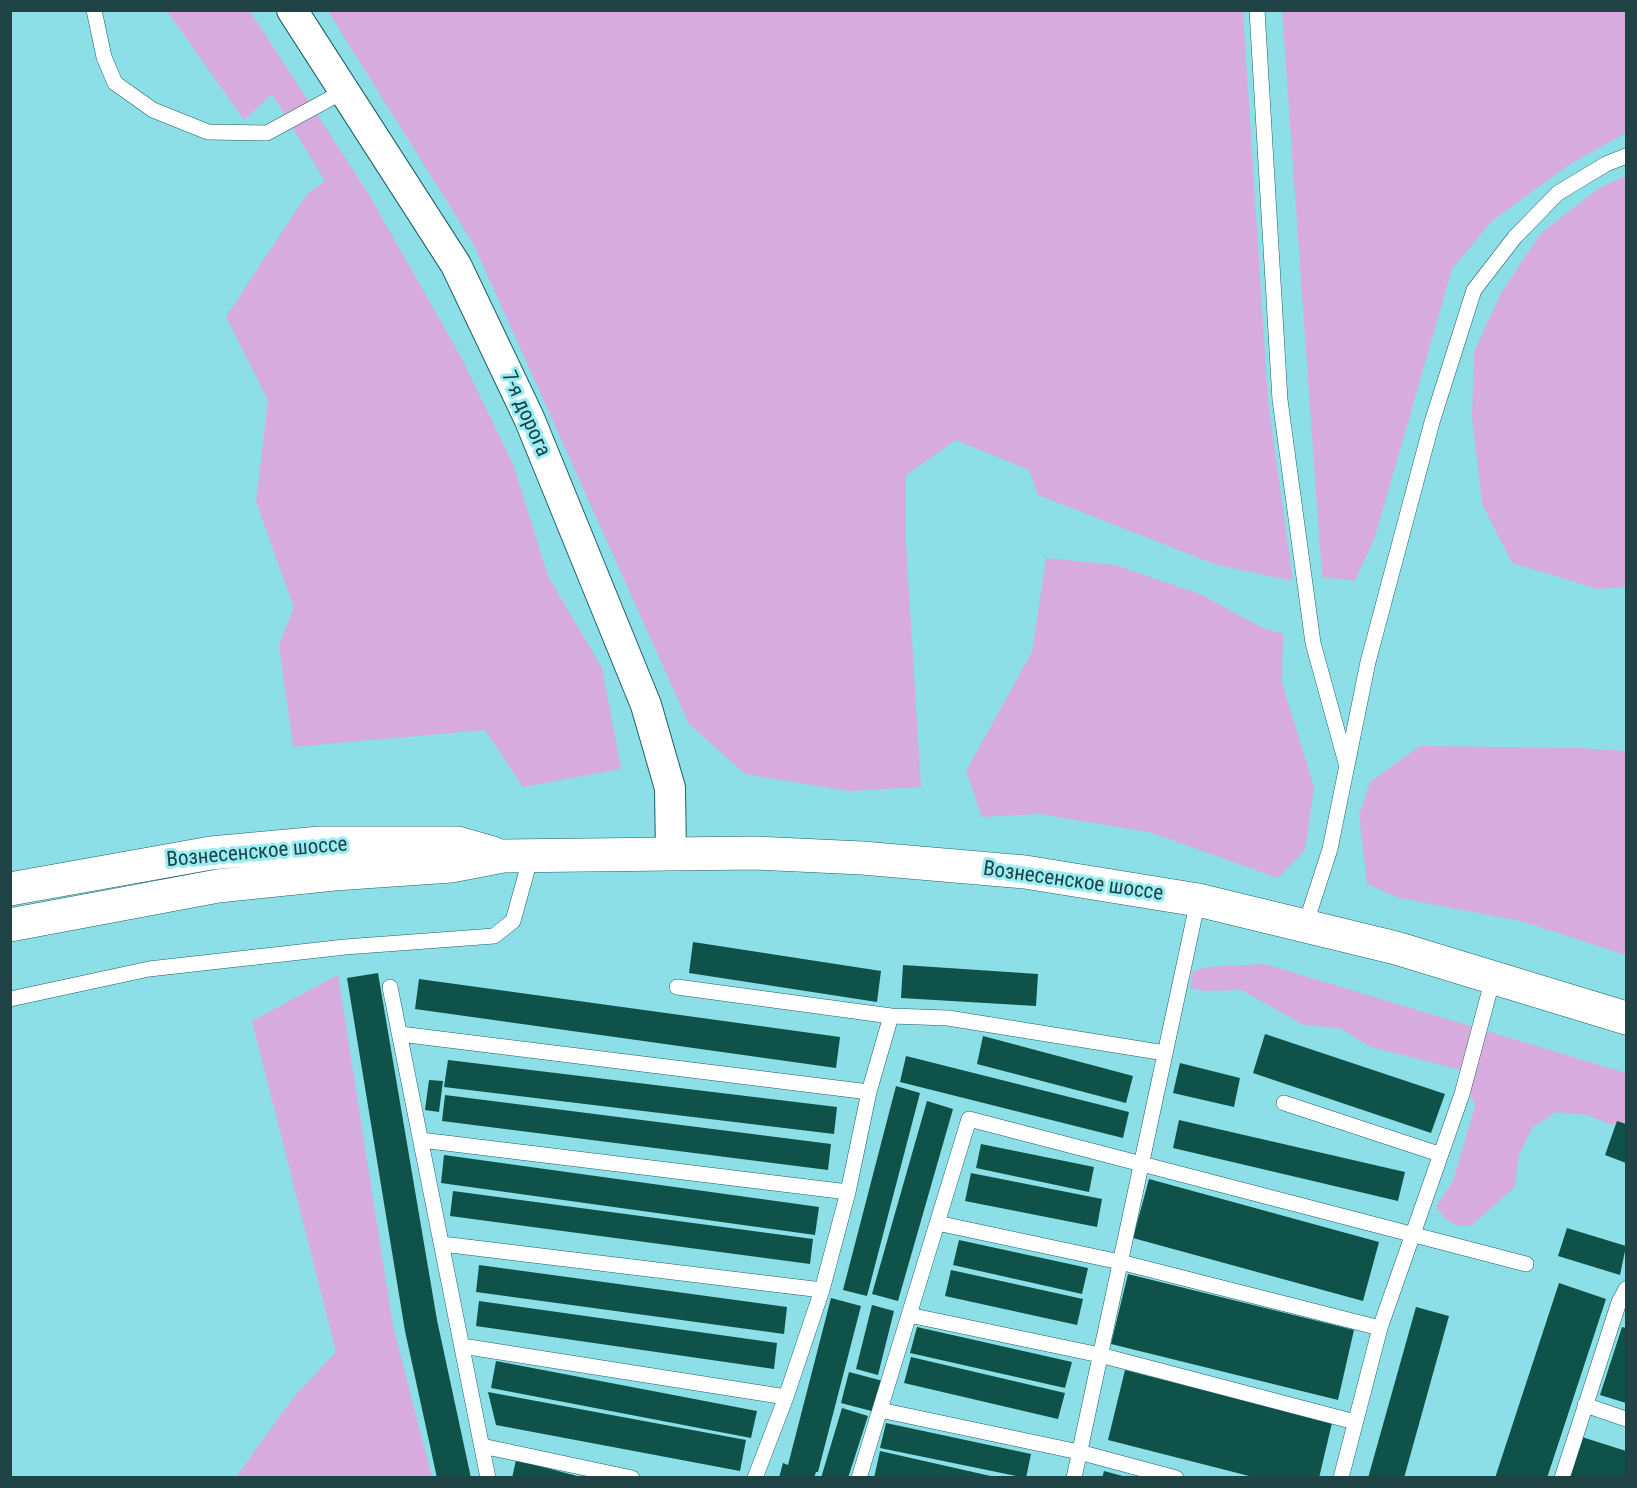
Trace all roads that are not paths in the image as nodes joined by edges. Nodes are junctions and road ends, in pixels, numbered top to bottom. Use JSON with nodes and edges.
{"nodes":[{"id":1,"x":94,"y":10,"type":"edge"},
{"id":2,"x":292,"y":10,"type":"edge"},
{"id":3,"x":1257,"y":10,"type":"edge"},
{"id":4,"x":344,"y":91,"type":"junction"},
{"id":5,"x":1626,"y":156,"type":"edge"},
{"id":6,"x":1347,"y":766,"type":"junction"},
{"id":7,"x":671,"y":854,"type":"junction"},
{"id":8,"x":517,"y":856,"type":"junction"},
{"id":9,"x":10,"y":889,"type":"edge"},
{"id":10,"x":1198,"y":900,"type":"junction"},
{"id":11,"x":10,"y":925,"type":"edge"},
{"id":12,"x":1305,"y":926,"type":"junction"},
{"id":13,"x":1493,"y":978,"type":"junction"},
{"id":14,"x":390,"y":987,"type":"dead end"},
{"id":15,"x":677,"y":987,"type":"dead end"},
{"id":16,"x":10,"y":999,"type":"edge"},
{"id":17,"x":891,"y":1016,"type":"junction"},
{"id":18,"x":1626,"y":1018,"type":"edge"},
{"id":19,"x":400,"y":1034,"type":"junction"},
{"id":20,"x":1165,"y":1053,"type":"junction"},
{"id":21,"x":869,"y":1092,"type":"junction"},
{"id":22,"x":1284,"y":1103,"type":"dead end"},
{"id":23,"x":421,"y":1140,"type":"junction"},
{"id":24,"x":1439,"y":1154,"type":"junction"},
{"id":25,"x":1141,"y":1164,"type":"junction"},
{"id":26,"x":848,"y":1192,"type":"junction"},
{"id":27,"x":937,"y":1223,"type":"junction"},
{"id":28,"x":1412,"y":1235,"type":"junction"},
{"id":29,"x":442,"y":1244,"type":"junction"},
{"id":30,"x":1120,"y":1262,"type":"junction"},
{"id":31,"x":1526,"y":1264,"type":"dead end"},
{"id":32,"x":822,"y":1290,"type":"junction"},
{"id":33,"x":1624,"y":1299,"type":"edge"},
{"id":34,"x":909,"y":1315,"type":"junction"},
{"id":35,"x":1380,"y":1328,"type":"junction"},
{"id":36,"x":462,"y":1346,"type":"junction"},
{"id":37,"x":1100,"y":1355,"type":"junction"},
{"id":38,"x":786,"y":1397,"type":"junction"},
{"id":39,"x":1585,"y":1406,"type":"junction"},
{"id":40,"x":880,"y":1410,"type":"junction"},
{"id":41,"x":1626,"y":1419,"type":"edge"},
{"id":42,"x":1355,"y":1422,"type":"junction"},
{"id":43,"x":482,"y":1446,"type":"junction"},
{"id":44,"x":1079,"y":1452,"type":"junction"},
{"id":45,"x":488,"y":1478,"type":"edge"},
{"id":46,"x":632,"y":1478,"type":"edge"},
{"id":47,"x":755,"y":1478,"type":"edge"},
{"id":48,"x":859,"y":1478,"type":"edge"},
{"id":49,"x":1074,"y":1478,"type":"edge"},
{"id":50,"x":1176,"y":1478,"type":"edge"},
{"id":51,"x":1341,"y":1478,"type":"edge"},
{"id":52,"x":1562,"y":1478,"type":"edge"}],
"edges":[{"from":1,"to":4,"type":"lane"},
{"from":2,"to":4,"type":"street","name":"7-я дорога"},
{"from":3,"to":6,"type":"lane"},
{"from":4,"to":7,"type":"street","name":"7-я дорога"},
{"from":5,"to":6,"type":"lane"},
{"from":6,"to":12,"type":"lane"},
{"from":7,"to":8,"type":"main road","name":"Вознесенское шоссе"},
{"from":7,"to":10,"type":"main road","name":"Вознесенское шоссе"},
{"from":8,"to":9,"type":"main road","name":"Вознесенское шоссе"},
{"from":8,"to":11,"type":"main road","name":"Вознесенское шоссе"},
{"from":8,"to":16,"type":"lane"},
{"from":10,"to":12,"type":"main road","name":"Вознесенское шоссе"},
{"from":10,"to":20,"type":"lane"},
{"from":12,"to":13,"type":"main road","name":"Вознесенское шоссе"},
{"from":13,"to":18,"type":"main road","name":"Вознесенское шоссе"},
{"from":13,"to":24,"type":"lane"},
{"from":14,"to":19,"type":"lane"},
{"from":15,"to":17,"type":"lane"},
{"from":17,"to":20,"type":"lane"},
{"from":17,"to":21,"type":"lane"},
{"from":19,"to":21,"type":"lane"},
{"from":19,"to":23,"type":"lane"},
{"from":20,"to":25,"type":"lane"},
{"from":21,"to":26,"type":"lane"},
{"from":22,"to":24,"type":"lane"},
{"from":23,"to":26,"type":"lane"},
{"from":23,"to":29,"type":"lane"},
{"from":24,"to":28,"type":"lane"},
{"from":25,"to":27,"type":"lane"},
{"from":25,"to":28,"type":"lane"},
{"from":25,"to":30,"type":"lane"},
{"from":26,"to":32,"type":"lane"},
{"from":27,"to":30,"type":"lane"},
{"from":27,"to":34,"type":"lane"},
{"from":28,"to":31,"type":"lane"},
{"from":28,"to":35,"type":"lane"},
{"from":29,"to":32,"type":"lane"},
{"from":29,"to":36,"type":"lane"},
{"from":30,"to":35,"type":"lane"},
{"from":30,"to":37,"type":"lane"},
{"from":32,"to":38,"type":"lane"},
{"from":33,"to":39,"type":"lane"},
{"from":34,"to":37,"type":"lane"},
{"from":34,"to":40,"type":"lane"},
{"from":35,"to":42,"type":"lane"},
{"from":36,"to":38,"type":"lane"},
{"from":36,"to":43,"type":"lane"},
{"from":37,"to":42,"type":"lane"},
{"from":37,"to":44,"type":"lane"},
{"from":38,"to":47,"type":"lane"},
{"from":39,"to":41,"type":"lane"},
{"from":39,"to":52,"type":"lane"},
{"from":40,"to":44,"type":"lane"},
{"from":40,"to":48,"type":"lane"},
{"from":42,"to":51,"type":"lane"},
{"from":43,"to":45,"type":"lane"},
{"from":43,"to":46,"type":"lane"},
{"from":44,"to":49,"type":"lane"},
{"from":44,"to":50,"type":"lane"}]}
